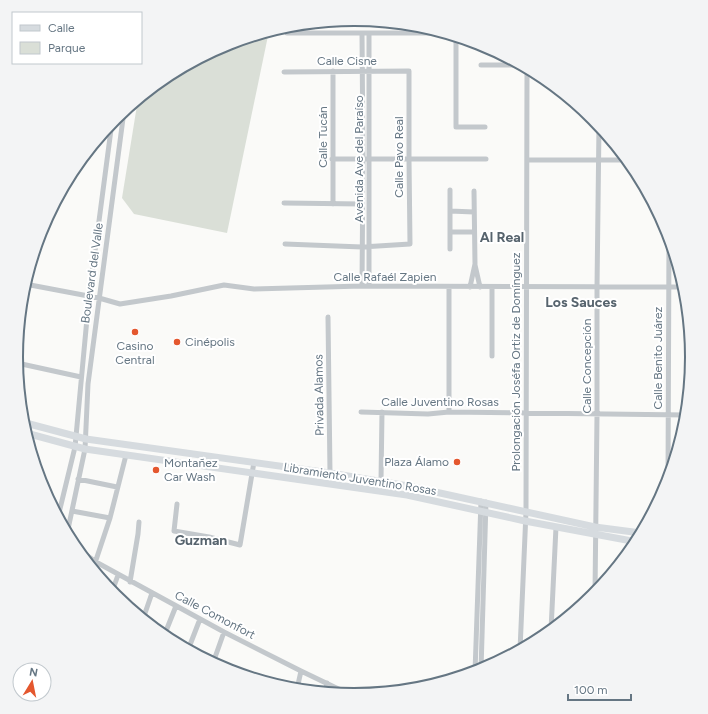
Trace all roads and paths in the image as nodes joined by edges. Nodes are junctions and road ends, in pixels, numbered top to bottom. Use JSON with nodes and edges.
{"nodes":[{"id":1,"x":287,"y":33,"type":"dead end"},
{"id":2,"x":362,"y":33,"type":"junction"},
{"id":3,"x":369,"y":33,"type":"junction"},
{"id":4,"x":423,"y":33,"type":"edge"},
{"id":5,"x":456,"y":43,"type":"edge"},
{"id":6,"x":481,"y":65,"type":"dead end"},
{"id":7,"x":510,"y":65,"type":"edge"},
{"id":8,"x":333,"y":71,"type":"junction"},
{"id":9,"x":362,"y":71,"type":"junction"},
{"id":10,"x":368,"y":71,"type":"junction"},
{"id":11,"x":410,"y":71,"type":"joint"},
{"id":12,"x":284,"y":72,"type":"dead end"},
{"id":13,"x":527,"y":75,"type":"edge"},
{"id":14,"x":123,"y":121,"type":"edge"},
{"id":15,"x":122,"y":124,"type":"joint"},
{"id":16,"x":485,"y":127,"type":"dead end"},
{"id":17,"x":111,"y":133,"type":"edge"},
{"id":18,"x":599,"y":135,"type":"edge"},
{"id":19,"x":332,"y":159,"type":"junction"},
{"id":20,"x":363,"y":159,"type":"junction"},
{"id":21,"x":369,"y":159,"type":"junction"},
{"id":22,"x":486,"y":159,"type":"dead end"},
{"id":23,"x":409,"y":160,"type":"junction"},
{"id":24,"x":527,"y":160,"type":"junction"},
{"id":25,"x":599,"y":160,"type":"junction"},
{"id":26,"x":620,"y":160,"type":"edge"},
{"id":27,"x":450,"y":190,"type":"dead end"},
{"id":28,"x":474,"y":191,"type":"dead end"},
{"id":29,"x":284,"y":204,"type":"dead end"},
{"id":30,"x":333,"y":204,"type":"junction"},
{"id":31,"x":362,"y":204,"type":"junction"},
{"id":32,"x":450,"y":211,"type":"junction"},
{"id":33,"x":474,"y":212,"type":"junction"},
{"id":34,"x":450,"y":232,"type":"junction"},
{"id":35,"x":474,"y":232,"type":"junction"},
{"id":36,"x":97,"y":235,"type":"junction"},
{"id":37,"x":108,"y":236,"type":"junction"},
{"id":38,"x":285,"y":244,"type":"dead end"},
{"id":39,"x":362,"y":247,"type":"junction"},
{"id":40,"x":369,"y":247,"type":"junction"},
{"id":41,"x":450,"y":250,"type":"dead end"},
{"id":42,"x":669,"y":257,"type":"edge"},
{"id":43,"x":475,"y":264,"type":"junction"},
{"id":44,"x":31,"y":285,"type":"edge"},
{"id":45,"x":362,"y":286,"type":"junction"},
{"id":46,"x":369,"y":286,"type":"junction"},
{"id":47,"x":449,"y":287,"type":"junction"},
{"id":48,"x":470,"y":287,"type":"junction"},
{"id":49,"x":480,"y":287,"type":"junction"},
{"id":50,"x":492,"y":287,"type":"junction"},
{"id":51,"x":526,"y":287,"type":"junction"},
{"id":52,"x":597,"y":288,"type":"junction"},
{"id":53,"x":669,"y":288,"type":"junction"},
{"id":54,"x":678,"y":288,"type":"edge"},
{"id":55,"x":89,"y":297,"type":"junction"},
{"id":56,"x":99,"y":298,"type":"junction"},
{"id":57,"x":328,"y":317,"type":"dead end"},
{"id":58,"x":85,"y":343,"type":"junction"},
{"id":59,"x":92,"y":352,"type":"junction"},
{"id":60,"x":492,"y":356,"type":"dead end"},
{"id":61,"x":23,"y":364,"type":"edge"},
{"id":62,"x":81,"y":377,"type":"junction"},
{"id":63,"x":361,"y":412,"type":"dead end"},
{"id":64,"x":382,"y":412,"type":"junction"},
{"id":65,"x":449,"y":412,"type":"junction"},
{"id":66,"x":526,"y":413,"type":"junction"},
{"id":67,"x":598,"y":415,"type":"junction"},
{"id":68,"x":668,"y":415,"type":"junction"},
{"id":69,"x":680,"y":415,"type":"edge"},
{"id":70,"x":29,"y":424,"type":"edge"},
{"id":71,"x":32,"y":436,"type":"edge"},
{"id":72,"x":76,"y":436,"type":"junction"},
{"id":73,"x":86,"y":439,"type":"junction"},
{"id":74,"x":75,"y":447,"type":"junction"},
{"id":75,"x":85,"y":449,"type":"junction"},
{"id":76,"x":126,"y":455,"type":"junction"},
{"id":77,"x":668,"y":460,"type":"edge"},
{"id":78,"x":254,"y":462,"type":"junction"},
{"id":79,"x":251,"y":472,"type":"junction"},
{"id":80,"x":330,"y":473,"type":"junction"},
{"id":81,"x":78,"y":479,"type":"junction"},
{"id":82,"x":381,"y":481,"type":"junction"},
{"id":83,"x":408,"y":486,"type":"junction"},
{"id":84,"x":117,"y":487,"type":"junction"},
{"id":85,"x":407,"y":495,"type":"junction"},
{"id":86,"x":484,"y":501,"type":"junction"},
{"id":87,"x":177,"y":504,"type":"dead end"},
{"id":88,"x":60,"y":509,"type":"edge"},
{"id":89,"x":72,"y":511,"type":"junction"},
{"id":90,"x":483,"y":512,"type":"junction"},
{"id":91,"x":526,"y":512,"type":"junction"},
{"id":92,"x":110,"y":518,"type":"junction"},
{"id":93,"x":525,"y":521,"type":"junction"},
{"id":94,"x":139,"y":522,"type":"dead end"},
{"id":95,"x":69,"y":525,"type":"edge"},
{"id":96,"x":556,"y":527,"type":"junction"},
{"id":97,"x":596,"y":527,"type":"junction"},
{"id":98,"x":635,"y":532,"type":"edge"},
{"id":99,"x":595,"y":535,"type":"junction"},
{"id":100,"x":629,"y":541,"type":"edge"},
{"id":101,"x":90,"y":558,"type":"edge"},
{"id":102,"x":96,"y":562,"type":"junction"},
{"id":103,"x":118,"y":575,"type":"junction"},
{"id":104,"x":130,"y":582,"type":"junction"},
{"id":105,"x":595,"y":584,"type":"edge"},
{"id":106,"x":114,"y":585,"type":"edge"},
{"id":107,"x":152,"y":593,"type":"junction"},
{"id":108,"x":176,"y":606,"type":"junction"},
{"id":109,"x":144,"y":613,"type":"edge"},
{"id":110,"x":200,"y":619,"type":"junction"},
{"id":111,"x":551,"y":623,"type":"edge"},
{"id":112,"x":167,"y":630,"type":"edge"},
{"id":113,"x":224,"y":632,"type":"junction"},
{"id":114,"x":520,"y":643,"type":"edge"},
{"id":115,"x":190,"y":645,"type":"edge"},
{"id":116,"x":215,"y":657,"type":"edge"},
{"id":117,"x":481,"y":663,"type":"edge"},
{"id":118,"x":475,"y":665,"type":"edge"},
{"id":119,"x":301,"y":671,"type":"junction"},
{"id":120,"x":298,"y":683,"type":"edge"},
{"id":121,"x":327,"y":683,"type":"junction"},
{"id":122,"x":326,"y":686,"type":"edge"},
{"id":123,"x":335,"y":687,"type":"edge"}],
"edges":[{"from":1,"to":2,"type":"street"},
{"from":2,"to":3,"type":"street"},
{"from":2,"to":9,"type":"street","name":"Avenida Ave del Paraíso"},
{"from":3,"to":4,"type":"street"},
{"from":3,"to":10,"type":"street","name":"Avenida Ave del Paraíso"},
{"from":5,"to":16,"type":"street"},
{"from":6,"to":7,"type":"street"},
{"from":8,"to":9,"type":"street","name":"Calle Cisne"},
{"from":8,"to":12,"type":"street","name":"Calle Cisne"},
{"from":8,"to":19,"type":"street","name":"Calle Tucán"},
{"from":9,"to":10,"type":"street","name":"Calle Cisne"},
{"from":9,"to":20,"type":"street","name":"Avenida Ave del Paraíso"},
{"from":10,"to":11,"type":"street","name":"Calle Cisne"},
{"from":10,"to":21,"type":"street","name":"Avenida Ave del Paraíso"},
{"from":11,"to":23,"type":"street","name":"Calle Pavo Real"},
{"from":13,"to":24,"type":"street","name":"Prolongación Joséfa Ortiz de Domínguez"},
{"from":14,"to":15,"type":"street","name":"Boulevard del Valle"},
{"from":15,"to":37,"type":"street","name":"Boulevard del Valle"},
{"from":17,"to":36,"type":"street","name":"Boulevard del Valle"},
{"from":18,"to":25,"type":"street","name":"Calle Concepción"},
{"from":19,"to":20,"type":"street"},
{"from":19,"to":30,"type":"street","name":"Calle Tucán"},
{"from":20,"to":21,"type":"street"},
{"from":20,"to":31,"type":"street","name":"Avenida Ave del Paraíso"},
{"from":21,"to":23,"type":"street"},
{"from":21,"to":40,"type":"street","name":"Avenida Ave del Paraíso"},
{"from":22,"to":23,"type":"street"},
{"from":23,"to":40,"type":"street","name":"Calle Pavo Real"},
{"from":24,"to":25,"type":"street"},
{"from":24,"to":51,"type":"street","name":"Prolongación Joséfa Ortiz de Domínguez"},
{"from":25,"to":26,"type":"street"},
{"from":25,"to":52,"type":"street","name":"Calle Concepción"},
{"from":27,"to":32,"type":"street"},
{"from":28,"to":33,"type":"street"},
{"from":29,"to":30,"type":"street"},
{"from":30,"to":31,"type":"street"},
{"from":31,"to":39,"type":"street","name":"Avenida Ave del Paraíso"},
{"from":32,"to":33,"type":"street"},
{"from":32,"to":34,"type":"street"},
{"from":33,"to":35,"type":"street"},
{"from":34,"to":35,"type":"street"},
{"from":34,"to":41,"type":"street"},
{"from":35,"to":43,"type":"street"},
{"from":36,"to":37,"type":"street"},
{"from":36,"to":55,"type":"street","name":"Boulevard del Valle"},
{"from":37,"to":56,"type":"street","name":"Boulevard del Valle"},
{"from":38,"to":39,"type":"street"},
{"from":39,"to":40,"type":"street"},
{"from":39,"to":45,"type":"street","name":"Avenida Ave del Paraíso"},
{"from":40,"to":46,"type":"street","name":"Avenida Ave del Paraíso"},
{"from":42,"to":53,"type":"street","name":"Calle Benito Juárez"},
{"from":43,"to":48,"type":"street"},
{"from":43,"to":49,"type":"street"},
{"from":44,"to":55,"type":"street","name":"Calle Rafaél Zapien"},
{"from":45,"to":46,"type":"street","name":"Calle Rafaél Zapien"},
{"from":45,"to":56,"type":"street","name":"Calle Rafaél Zapien"},
{"from":46,"to":47,"type":"street","name":"Calle Rafaél Zapien"},
{"from":47,"to":48,"type":"street","name":"Calle Rafaél Zapien"},
{"from":47,"to":65,"type":"street"},
{"from":48,"to":49,"type":"street","name":"Calle Rafaél Zapien"},
{"from":49,"to":50,"type":"street","name":"Calle Rafaél Zapien"},
{"from":50,"to":51,"type":"street","name":"Calle Rafaél Zapien"},
{"from":50,"to":60,"type":"street"},
{"from":51,"to":52,"type":"street","name":"Calle Rafaél Zapien"},
{"from":51,"to":66,"type":"street","name":"Prolongación Joséfa Ortiz de Domínguez"},
{"from":52,"to":53,"type":"street","name":"Calle Rafaél Zapien"},
{"from":52,"to":67,"type":"street","name":"Calle Concepción"},
{"from":53,"to":54,"type":"street","name":"Calle Rafaél Zapien"},
{"from":53,"to":68,"type":"street","name":"Calle Benito Juárez"},
{"from":55,"to":56,"type":"street","name":"Calle Rafaél Zapien"},
{"from":55,"to":58,"type":"street","name":"Boulevard del Valle"},
{"from":56,"to":59,"type":"street","name":"Boulevard del Valle"},
{"from":57,"to":80,"type":"street","name":"Privada Alamos"},
{"from":58,"to":59,"type":"street"},
{"from":58,"to":62,"type":"street","name":"Boulevard del Valle"},
{"from":59,"to":73,"type":"street","name":"Boulevard del Valle"},
{"from":61,"to":62,"type":"street"},
{"from":62,"to":72,"type":"street","name":"Boulevard del Valle"},
{"from":63,"to":64,"type":"street","name":"Calle Juventino Rosas"},
{"from":64,"to":65,"type":"street","name":"Calle Juventino Rosas"},
{"from":64,"to":82,"type":"street"},
{"from":65,"to":66,"type":"street","name":"Calle Juventino Rosas"},
{"from":66,"to":67,"type":"street","name":"Calle Juventino Rosas"},
{"from":66,"to":91,"type":"street","name":"Prolongación Joséfa Ortiz de Domínguez"},
{"from":67,"to":68,"type":"street","name":"Calle Juventino Rosas"},
{"from":67,"to":97,"type":"street","name":"Calle Concepción"},
{"from":68,"to":69,"type":"street","name":"Calle Juventino Rosas"},
{"from":68,"to":77,"type":"street","name":"Calle Benito Juárez"},
{"from":70,"to":72,"type":"main road","name":"Libramiento Juventino Rosas"},
{"from":71,"to":74,"type":"main road","name":"Libramiento Juventino Rosas"},
{"from":72,"to":73,"type":"main road","name":"Libramiento Juventino Rosas"},
{"from":72,"to":74,"type":"street","name":"Boulevard del Valle"},
{"from":73,"to":75,"type":"street","name":"Boulevard del Valle"},
{"from":73,"to":78,"type":"main road","name":"Libramiento Juventino Rosas"},
{"from":74,"to":75,"type":"main road","name":"Libramiento Juventino Rosas"},
{"from":74,"to":88,"type":"street","name":"Boulevard del Valle"},
{"from":75,"to":76,"type":"main road","name":"Libramiento Juventino Rosas"},
{"from":75,"to":81,"type":"street","name":"Boulevard del Valle"},
{"from":76,"to":79,"type":"main road","name":"Libramiento Juventino Rosas"},
{"from":76,"to":84,"type":"street"},
{"from":78,"to":79,"type":"street"},
{"from":78,"to":80,"type":"main road","name":"Libramiento Juventino Rosas"},
{"from":79,"to":85,"type":"main road","name":"Libramiento Juventino Rosas"},
{"from":79,"to":87,"type":"street"},
{"from":80,"to":82,"type":"main road","name":"Libramiento Juventino Rosas"},
{"from":81,"to":84,"type":"street"},
{"from":81,"to":89,"type":"street","name":"Boulevard del Valle"},
{"from":82,"to":83,"type":"main road","name":"Libramiento Juventino Rosas"},
{"from":83,"to":85,"type":"main road"},
{"from":83,"to":86,"type":"main road","name":"Libramiento Juventino Rosas"},
{"from":84,"to":92,"type":"street"},
{"from":85,"to":90,"type":"main road","name":"Libramiento Juventino Rosas"},
{"from":86,"to":90,"type":"street"},
{"from":86,"to":91,"type":"main road","name":"Libramiento Juventino Rosas"},
{"from":89,"to":92,"type":"street"},
{"from":89,"to":95,"type":"street","name":"Boulevard del Valle"},
{"from":90,"to":93,"type":"main road","name":"Libramiento Juventino Rosas"},
{"from":90,"to":117,"type":"street"},
{"from":90,"to":118,"type":"street"},
{"from":91,"to":93,"type":"street","name":"Prolongación Joséfa Ortiz de Domínguez"},
{"from":91,"to":97,"type":"main road","name":"Libramiento Juventino Rosas"},
{"from":92,"to":102,"type":"street"},
{"from":93,"to":96,"type":"main road","name":"Libramiento Juventino Rosas"},
{"from":93,"to":114,"type":"street","name":"Prolongación Joséfa Ortiz de Domínguez"},
{"from":94,"to":104,"type":"street"},
{"from":96,"to":99,"type":"main road","name":"Libramiento Juventino Rosas"},
{"from":96,"to":111,"type":"street"},
{"from":97,"to":98,"type":"main road","name":"Libramiento Juventino Rosas"},
{"from":97,"to":99,"type":"street","name":"Calle Concepción"},
{"from":99,"to":100,"type":"main road","name":"Libramiento Juventino Rosas"},
{"from":99,"to":105,"type":"street","name":"Calle Concepción"},
{"from":101,"to":102,"type":"street","name":"Calle Comonfort"},
{"from":102,"to":103,"type":"street","name":"Calle Comonfort"},
{"from":103,"to":104,"type":"street","name":"Calle Comonfort"},
{"from":103,"to":106,"type":"street"},
{"from":104,"to":107,"type":"street","name":"Calle Comonfort"},
{"from":107,"to":108,"type":"street","name":"Calle Comonfort"},
{"from":107,"to":109,"type":"street"},
{"from":108,"to":110,"type":"street","name":"Calle Comonfort"},
{"from":108,"to":112,"type":"street"},
{"from":110,"to":113,"type":"street","name":"Calle Comonfort"},
{"from":110,"to":115,"type":"street"},
{"from":113,"to":116,"type":"street"},
{"from":113,"to":119,"type":"street","name":"Calle Comonfort"},
{"from":119,"to":120,"type":"street"},
{"from":119,"to":121,"type":"street","name":"Calle Comonfort"},
{"from":121,"to":122,"type":"street"},
{"from":121,"to":123,"type":"street","name":"Calle Comonfort"}]}
